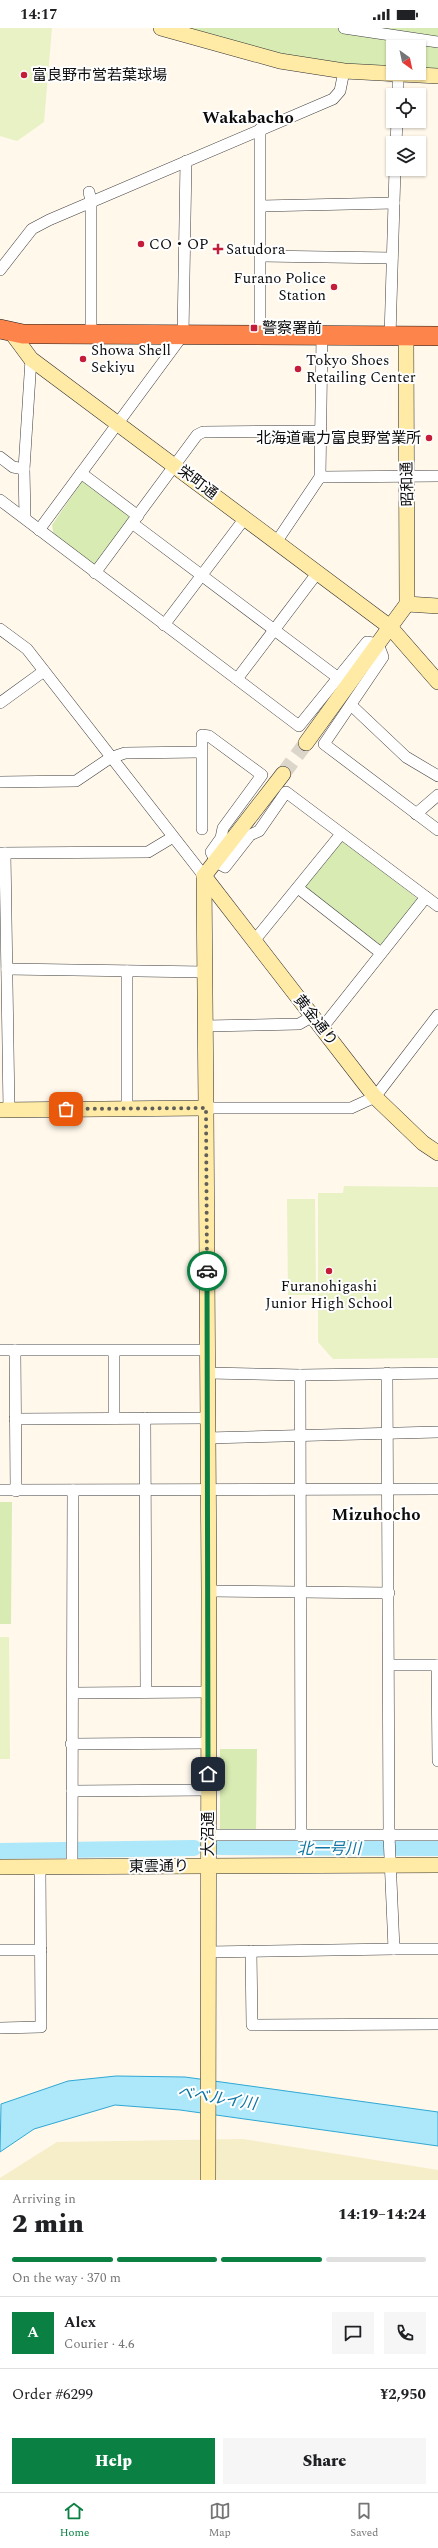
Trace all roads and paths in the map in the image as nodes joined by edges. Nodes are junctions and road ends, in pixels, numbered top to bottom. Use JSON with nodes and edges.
{"nodes":[{"id":1,"x":161,"y":28,"type":"edge"},
{"id":2,"x":344,"y":28,"type":"edge"},
{"id":3,"x":438,"y":42,"type":"edge"},
{"id":4,"x":344,"y":71,"type":"junction"},
{"id":5,"x":386,"y":73,"type":"edge"},
{"id":6,"x":426,"y":75,"type":"edge"},
{"id":7,"x":438,"y":76,"type":"edge"},
{"id":8,"x":260,"y":129,"type":"junction"},
{"id":9,"x":186,"y":161,"type":"junction"},
{"id":10,"x":395,"y":176,"type":"edge"},
{"id":11,"x":90,"y":196,"type":"junction"},
{"id":12,"x":394,"y":203,"type":"junction"},
{"id":13,"x":261,"y":206,"type":"junction"},
{"id":14,"x":261,"y":256,"type":"junction"},
{"id":15,"x":392,"y":258,"type":"junction"},
{"id":16,"x":0,"y":270,"type":"edge"},
{"id":17,"x":6,"y":330,"type":"edge"},
{"id":18,"x":91,"y":334,"type":"junction"},
{"id":19,"x":183,"y":335,"type":"junction"},
{"id":20,"x":260,"y":336,"type":"junction"},
{"id":21,"x":322,"y":336,"type":"junction"},
{"id":22,"x":398,"y":336,"type":"junction"},
{"id":23,"x":438,"y":336,"type":"edge"},
{"id":24,"x":31,"y":359,"type":"junction"},
{"id":25,"x":118,"y":423,"type":"junction"},
{"id":26,"x":320,"y":431,"type":"junction"},
{"id":27,"x":0,"y":457,"type":"edge"},
{"id":28,"x":175,"y":466,"type":"junction"},
{"id":29,"x":24,"y":469,"type":"junction"},
{"id":30,"x":81,"y":473,"type":"junction"},
{"id":31,"x":438,"y":476,"type":"edge"},
{"id":32,"x":320,"y":477,"type":"junction"},
{"id":33,"x":407,"y":477,"type":"junction"},
{"id":34,"x":0,"y":500,"type":"edge"},
{"id":35,"x":25,"y":518,"type":"junction"},
{"id":36,"x":245,"y":518,"type":"junction"},
{"id":37,"x":135,"y":520,"type":"junction"},
{"id":38,"x":40,"y":530,"type":"junction"},
{"id":39,"x":277,"y":541,"type":"junction"},
{"id":40,"x":318,"y":572,"type":"junction"},
{"id":41,"x":95,"y":573,"type":"junction"},
{"id":42,"x":202,"y":576,"type":"junction"},
{"id":43,"x":406,"y":604,"type":"junction"},
{"id":44,"x":438,"y":606,"type":"edge"},
{"id":45,"x":164,"y":625,"type":"junction"},
{"id":46,"x":390,"y":627,"type":"junction"},
{"id":47,"x":274,"y":628,"type":"junction"},
{"id":48,"x":0,"y":629,"type":"edge"},
{"id":49,"x":378,"y":644,"type":"junction"},
{"id":50,"x":44,"y":671,"type":"junction"},
{"id":51,"x":337,"y":677,"type":"junction"},
{"id":52,"x":238,"y":679,"type":"junction"},
{"id":53,"x":438,"y":682,"type":"edge"},
{"id":54,"x":0,"y":703,"type":"edge"},
{"id":55,"x":351,"y":705,"type":"junction"},
{"id":56,"x":306,"y":744,"type":"tunnel mouth"},
{"id":57,"x":201,"y":752,"type":"junction"},
{"id":58,"x":110,"y":758,"type":"junction"},
{"id":59,"x":283,"y":774,"type":"tunnel mouth"},
{"id":60,"x":438,"y":776,"type":"edge"},
{"id":61,"x":0,"y":782,"type":"edge"},
{"id":62,"x":438,"y":796,"type":"edge"},
{"id":63,"x":416,"y":814,"type":"junction"},
{"id":64,"x":202,"y":829,"type":"dead end"},
{"id":65,"x":438,"y":830,"type":"edge"},
{"id":66,"x":341,"y":834,"type":"junction"},
{"id":67,"x":173,"y":836,"type":"junction"},
{"id":68,"x":3,"y":853,"type":"edge"},
{"id":69,"x":216,"y":862,"type":"junction"},
{"id":70,"x":204,"y":876,"type":"junction"},
{"id":71,"x":298,"y":888,"type":"junction"},
{"id":72,"x":426,"y":897,"type":"junction"},
{"id":73,"x":438,"y":906,"type":"edge"},
{"id":74,"x":3,"y":918,"type":"edge"},
{"id":75,"x":254,"y":941,"type":"junction"},
{"id":76,"x":381,"y":953,"type":"junction"},
{"id":77,"x":7,"y":969,"type":"junction"},
{"id":78,"x":127,"y":971,"type":"junction"},
{"id":79,"x":205,"y":972,"type":"junction"},
{"id":80,"x":438,"y":1015,"type":"edge"},
{"id":81,"x":313,"y":1016,"type":"junction"},
{"id":82,"x":206,"y":1026,"type":"junction"},
{"id":83,"x":322,"y":1028,"type":"junction"},
{"id":84,"x":375,"y":1097,"type":"junction"},
{"id":85,"x":206,"y":1108,"type":"junction"},
{"id":86,"x":127,"y":1109,"type":"junction"},
{"id":87,"x":4,"y":1110,"type":"edge"},
{"id":88,"x":438,"y":1154,"type":"edge"},
{"id":89,"x":0,"y":1350,"type":"edge"},
{"id":90,"x":15,"y":1350,"type":"junction"},
{"id":91,"x":207,"y":1350,"type":"junction"},
{"id":92,"x":114,"y":1351,"type":"junction"},
{"id":93,"x":208,"y":1372,"type":"junction"},
{"id":94,"x":386,"y":1373,"type":"junction"},
{"id":95,"x":438,"y":1373,"type":"edge"},
{"id":96,"x":300,"y":1375,"type":"junction"},
{"id":97,"x":114,"y":1417,"type":"junction"},
{"id":98,"x":145,"y":1418,"type":"junction"},
{"id":99,"x":207,"y":1418,"type":"junction"},
{"id":100,"x":15,"y":1419,"type":"junction"},
{"id":101,"x":387,"y":1432,"type":"junction"},
{"id":102,"x":438,"y":1432,"type":"edge"},
{"id":103,"x":300,"y":1435,"type":"junction"},
{"id":104,"x":207,"y":1438,"type":"junction"},
{"id":105,"x":144,"y":1489,"type":"junction"},
{"id":106,"x":389,"y":1489,"type":"junction"},
{"id":107,"x":438,"y":1489,"type":"edge"},
{"id":108,"x":0,"y":1490,"type":"edge"},
{"id":109,"x":73,"y":1490,"type":"junction"},
{"id":110,"x":207,"y":1490,"type":"junction"},
{"id":111,"x":300,"y":1490,"type":"junction"},
{"id":112,"x":16,"y":1491,"type":"junction"},
{"id":113,"x":209,"y":1591,"type":"junction"},
{"id":114,"x":300,"y":1592,"type":"junction"},
{"id":115,"x":389,"y":1593,"type":"junction"},
{"id":116,"x":389,"y":1665,"type":"junction"},
{"id":117,"x":438,"y":1665,"type":"edge"},
{"id":118,"x":146,"y":1692,"type":"junction"},
{"id":119,"x":209,"y":1692,"type":"junction"},
{"id":120,"x":74,"y":1693,"type":"junction"},
{"id":121,"x":208,"y":1743,"type":"junction"},
{"id":122,"x":71,"y":1744,"type":"junction"},
{"id":123,"x":438,"y":1761,"type":"edge"},
{"id":124,"x":208,"y":1790,"type":"junction"},
{"id":125,"x":72,"y":1791,"type":"junction"},
{"id":126,"x":208,"y":1835,"type":"junction"},
{"id":127,"x":301,"y":1836,"type":"junction"},
{"id":128,"x":438,"y":1836,"type":"edge"},
{"id":129,"x":390,"y":1849,"type":"junction"},
{"id":130,"x":72,"y":1855,"type":"junction"},
{"id":131,"x":208,"y":1865,"type":"junction"},
{"id":132,"x":438,"y":1865,"type":"edge"},
{"id":133,"x":0,"y":1867,"type":"edge"},
{"id":134,"x":40,"y":1867,"type":"junction"},
{"id":135,"x":394,"y":1949,"type":"junction"},
{"id":136,"x":0,"y":1950,"type":"edge"},
{"id":137,"x":41,"y":1950,"type":"junction"},
{"id":138,"x":438,"y":1950,"type":"edge"},
{"id":139,"x":251,"y":1951,"type":"junction"},
{"id":140,"x":207,"y":1952,"type":"junction"},
{"id":141,"x":438,"y":2024,"type":"edge"},
{"id":142,"x":0,"y":2028,"type":"edge"},
{"id":143,"x":208,"y":2180,"type":"edge"}],
"edges":[{"from":1,"to":4,"type":"street"},
{"from":2,"to":3,"type":"street"},
{"from":4,"to":5,"type":"street"},
{"from":4,"to":8,"type":"street"},
{"from":6,"to":7,"type":"street"},
{"from":8,"to":9,"type":"street"},
{"from":8,"to":13,"type":"street"},
{"from":9,"to":11,"type":"street"},
{"from":9,"to":19,"type":"street"},
{"from":10,"to":12,"type":"street"},
{"from":11,"to":16,"type":"street"},
{"from":11,"to":18,"type":"street"},
{"from":12,"to":13,"type":"street"},
{"from":12,"to":15,"type":"street"},
{"from":13,"to":14,"type":"street"},
{"from":14,"to":15,"type":"street"},
{"from":14,"to":20,"type":"street"},
{"from":15,"to":22,"type":"street"},
{"from":17,"to":18,"type":"highway"},
{"from":17,"to":24,"type":"street","name":"栄町通"},
{"from":18,"to":19,"type":"highway"},
{"from":19,"to":20,"type":"highway"},
{"from":19,"to":25,"type":"street"},
{"from":20,"to":21,"type":"highway"},
{"from":21,"to":22,"type":"highway"},
{"from":21,"to":26,"type":"street"},
{"from":22,"to":23,"type":"highway"},
{"from":22,"to":33,"type":"street","name":"昭和通"},
{"from":24,"to":25,"type":"street","name":"栄町通"},
{"from":24,"to":29,"type":"street"},
{"from":25,"to":28,"type":"street","name":"栄町通"},
{"from":25,"to":30,"type":"street"},
{"from":26,"to":28,"type":"street"},
{"from":26,"to":32,"type":"street"},
{"from":27,"to":29,"type":"street"},
{"from":28,"to":36,"type":"street","name":"栄町通"},
{"from":28,"to":37,"type":"street"},
{"from":29,"to":35,"type":"street"},
{"from":30,"to":37,"type":"street"},
{"from":30,"to":38,"type":"street"},
{"from":31,"to":33,"type":"street"},
{"from":32,"to":33,"type":"street"},
{"from":32,"to":39,"type":"street"},
{"from":33,"to":43,"type":"street","name":"昭和通"},
{"from":34,"to":35,"type":"street"},
{"from":35,"to":38,"type":"street"},
{"from":36,"to":39,"type":"street","name":"栄町通"},
{"from":36,"to":42,"type":"street"},
{"from":37,"to":41,"type":"street"},
{"from":37,"to":42,"type":"street"},
{"from":38,"to":41,"type":"street"},
{"from":39,"to":40,"type":"street","name":"栄町通"},
{"from":40,"to":46,"type":"street","name":"栄町通"},
{"from":40,"to":47,"type":"street"},
{"from":41,"to":45,"type":"street"},
{"from":42,"to":45,"type":"street"},
{"from":42,"to":47,"type":"street"},
{"from":43,"to":44,"type":"street"},
{"from":43,"to":46,"type":"street"},
{"from":45,"to":52,"type":"street"},
{"from":46,"to":49,"type":"street"},
{"from":46,"to":53,"type":"street","name":"栄町通"},
{"from":47,"to":51,"type":"street"},
{"from":47,"to":52,"type":"street"},
{"from":48,"to":50,"type":"street"},
{"from":49,"to":51,"type":"street"},
{"from":49,"to":55,"type":"street"},
{"from":49,"to":56,"type":"street"},
{"from":50,"to":54,"type":"street"},
{"from":50,"to":58,"type":"street"},
{"from":51,"to":52,"type":"street"},
{"from":55,"to":60,"type":"street"},
{"from":55,"to":63,"type":"street"},
{"from":57,"to":58,"type":"street"},
{"from":57,"to":64,"type":"street"},
{"from":57,"to":69,"type":"street"},
{"from":58,"to":61,"type":"street"},
{"from":58,"to":67,"type":"street"},
{"from":59,"to":69,"type":"street"},
{"from":62,"to":63,"type":"street"},
{"from":63,"to":65,"type":"street"},
{"from":66,"to":69,"type":"street"},
{"from":66,"to":71,"type":"street"},
{"from":66,"to":72,"type":"street"},
{"from":67,"to":68,"type":"street"},
{"from":67,"to":70,"type":"street"},
{"from":68,"to":74,"type":"street"},
{"from":69,"to":70,"type":"street"},
{"from":70,"to":75,"type":"street","name":"黄金通り"},
{"from":70,"to":79,"type":"street","name":"大沼通"},
{"from":71,"to":75,"type":"street"},
{"from":71,"to":76,"type":"street"},
{"from":72,"to":73,"type":"street"},
{"from":72,"to":76,"type":"street"},
{"from":74,"to":77,"type":"street"},
{"from":75,"to":81,"type":"street","name":"黄金通り"},
{"from":76,"to":83,"type":"street"},
{"from":77,"to":78,"type":"street"},
{"from":77,"to":87,"type":"street"},
{"from":78,"to":79,"type":"street"},
{"from":78,"to":86,"type":"street"},
{"from":79,"to":82,"type":"street","name":"大沼通"},
{"from":80,"to":84,"type":"street"},
{"from":81,"to":82,"type":"street"},
{"from":81,"to":83,"type":"street","name":"黄金通り"},
{"from":82,"to":85,"type":"street","name":"大沼通"},
{"from":83,"to":84,"type":"street","name":"黄金通り"},
{"from":84,"to":85,"type":"street"},
{"from":84,"to":88,"type":"street","name":"黄金通り"},
{"from":85,"to":86,"type":"street"},
{"from":85,"to":91,"type":"street","name":"大沼通"},
{"from":86,"to":87,"type":"street"},
{"from":89,"to":90,"type":"street"},
{"from":90,"to":92,"type":"street"},
{"from":90,"to":100,"type":"street"},
{"from":91,"to":92,"type":"street"},
{"from":91,"to":93,"type":"street","name":"大沼通"},
{"from":92,"to":97,"type":"street"},
{"from":93,"to":96,"type":"street"},
{"from":93,"to":99,"type":"street","name":"大沼通"},
{"from":94,"to":95,"type":"street"},
{"from":94,"to":96,"type":"street"},
{"from":94,"to":101,"type":"street"},
{"from":96,"to":103,"type":"street"},
{"from":97,"to":98,"type":"street"},
{"from":97,"to":100,"type":"street"},
{"from":98,"to":99,"type":"street"},
{"from":98,"to":105,"type":"street"},
{"from":99,"to":104,"type":"street","name":"大沼通"},
{"from":100,"to":112,"type":"street"},
{"from":101,"to":102,"type":"street"},
{"from":101,"to":103,"type":"street"},
{"from":101,"to":106,"type":"street"},
{"from":103,"to":104,"type":"street"},
{"from":103,"to":111,"type":"street"},
{"from":104,"to":110,"type":"street","name":"大沼通"},
{"from":105,"to":109,"type":"street"},
{"from":105,"to":110,"type":"street"},
{"from":105,"to":118,"type":"street"},
{"from":106,"to":107,"type":"street"},
{"from":106,"to":111,"type":"street"},
{"from":106,"to":115,"type":"street"},
{"from":108,"to":112,"type":"street"},
{"from":109,"to":112,"type":"street"},
{"from":109,"to":120,"type":"street"},
{"from":110,"to":111,"type":"street"},
{"from":110,"to":113,"type":"street","name":"大沼通"},
{"from":111,"to":114,"type":"street"},
{"from":113,"to":114,"type":"street"},
{"from":113,"to":119,"type":"street","name":"大沼通"},
{"from":114,"to":115,"type":"street"},
{"from":114,"to":127,"type":"street"},
{"from":115,"to":116,"type":"street"},
{"from":116,"to":117,"type":"street"},
{"from":116,"to":129,"type":"street"},
{"from":117,"to":123,"type":"street"},
{"from":118,"to":119,"type":"street"},
{"from":118,"to":120,"type":"street"},
{"from":119,"to":121,"type":"street","name":"大沼通"},
{"from":120,"to":122,"type":"street"},
{"from":121,"to":122,"type":"street"},
{"from":121,"to":124,"type":"street","name":"大沼通"},
{"from":122,"to":125,"type":"street"},
{"from":124,"to":125,"type":"street"},
{"from":124,"to":126,"type":"street","name":"大沼通"},
{"from":125,"to":130,"type":"street"},
{"from":126,"to":127,"type":"street"},
{"from":126,"to":131,"type":"street","name":"大沼通"},
{"from":127,"to":129,"type":"street"},
{"from":128,"to":129,"type":"street"},
{"from":129,"to":131,"type":"street","name":"東雲通り"},
{"from":129,"to":132,"type":"street","name":"東雲通り"},
{"from":129,"to":135,"type":"street"},
{"from":130,"to":131,"type":"street","name":"東雲通り"},
{"from":130,"to":134,"type":"street","name":"東雲通り"},
{"from":131,"to":140,"type":"street","name":"大沼通"},
{"from":133,"to":134,"type":"street","name":"東雲通り"},
{"from":134,"to":137,"type":"street"},
{"from":135,"to":138,"type":"street"},
{"from":135,"to":139,"type":"street"},
{"from":136,"to":137,"type":"street"},
{"from":137,"to":142,"type":"street"},
{"from":139,"to":140,"type":"street"},
{"from":139,"to":141,"type":"street"},
{"from":140,"to":143,"type":"street","name":"大沼通"}]}
